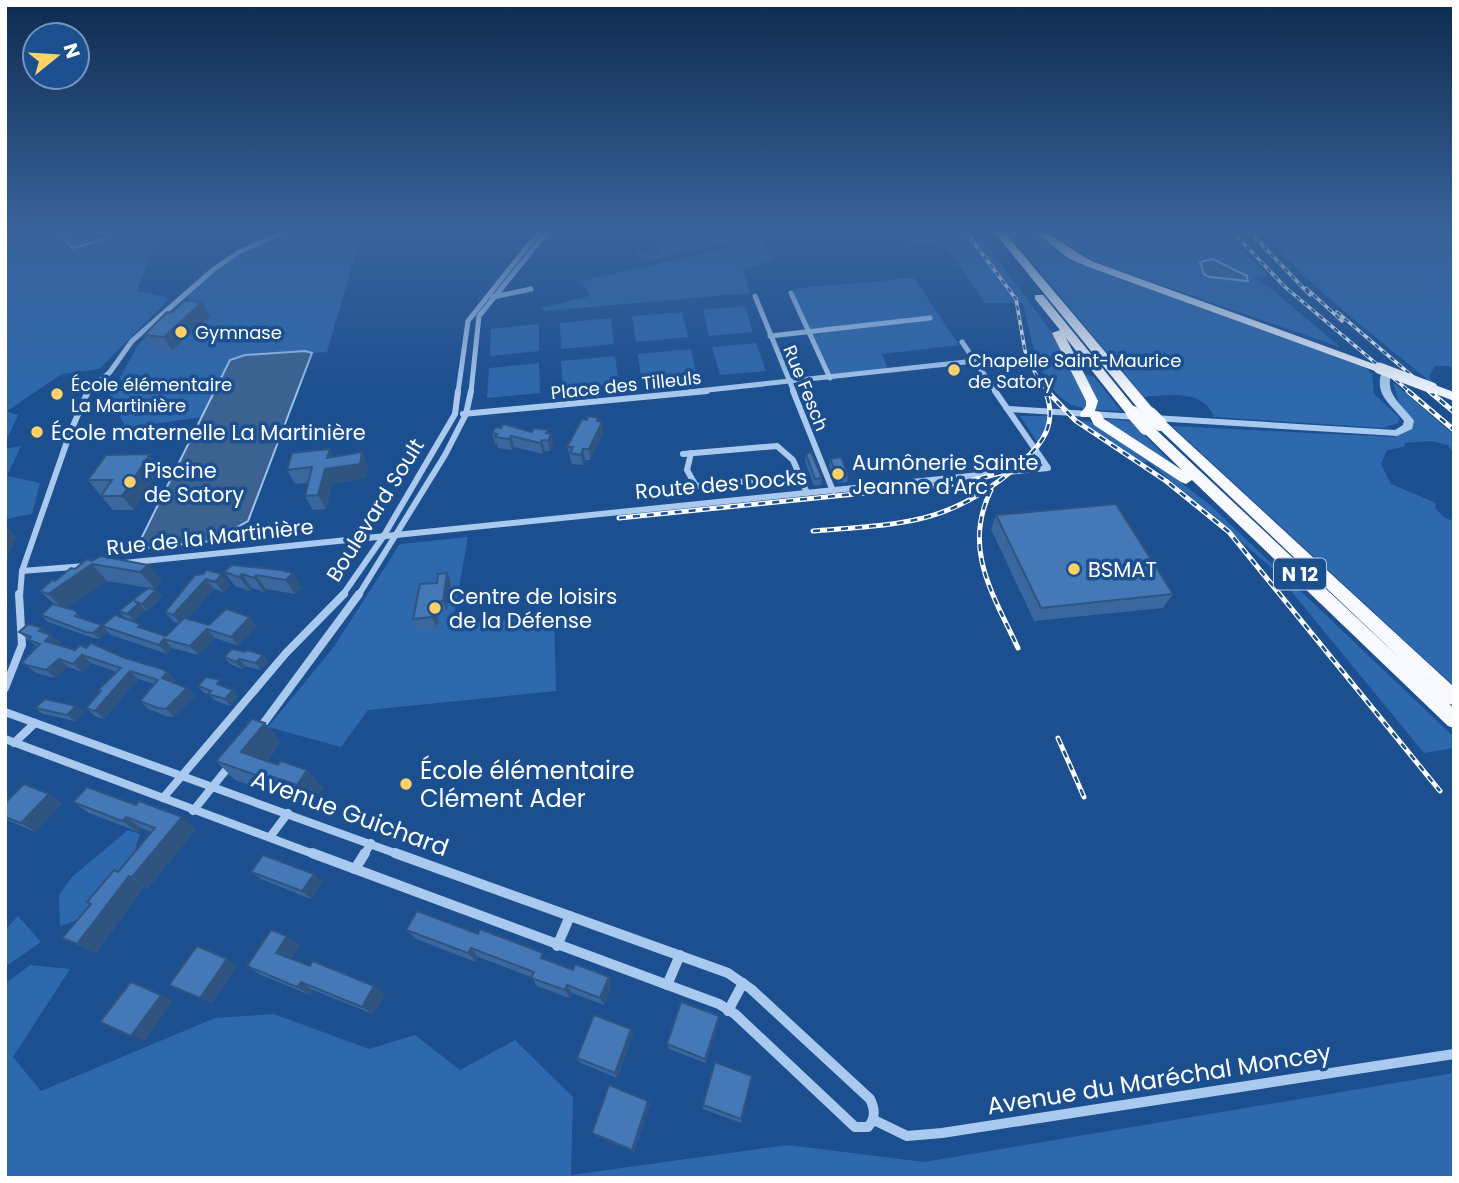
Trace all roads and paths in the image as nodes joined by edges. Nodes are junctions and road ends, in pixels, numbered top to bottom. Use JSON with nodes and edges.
{"nodes":[{"id":1,"x":193,"y":287,"type":"edge"},
{"id":2,"x":1031,"y":287,"type":"edge"},
{"id":3,"x":1043,"y":287,"type":"edge"},
{"id":4,"x":1154,"y":287,"type":"edge"},
{"id":5,"x":491,"y":289,"type":"joint"},
{"id":6,"x":500,"y":289,"type":"junction"},
{"id":7,"x":531,"y":289,"type":"dead end"},
{"id":8,"x":791,"y":293,"type":"dead end"},
{"id":9,"x":513,"y":294,"type":"junction"},
{"id":10,"x":755,"y":296,"type":"dead end"},
{"id":11,"x":485,"y":297,"type":"junction"},
{"id":12,"x":493,"y":298,"type":"junction"},
{"id":13,"x":1051,"y":312,"type":"junction"},
{"id":14,"x":930,"y":318,"type":"dead end"},
{"id":15,"x":808,"y":332,"type":"junction"},
{"id":16,"x":770,"y":336,"type":"junction"},
{"id":17,"x":962,"y":342,"type":"dead end"},
{"id":18,"x":975,"y":361,"type":"junction"},
{"id":19,"x":1383,"y":371,"type":"junction"},
{"id":20,"x":472,"y":376,"type":"junction"},
{"id":21,"x":461,"y":377,"type":"junction"},
{"id":22,"x":830,"y":378,"type":"junction"},
{"id":23,"x":788,"y":383,"type":"junction"},
{"id":24,"x":1454,"y":395,"type":"edge"},
{"id":25,"x":1008,"y":409,"type":"junction"},
{"id":26,"x":455,"y":414,"type":"junction"},
{"id":27,"x":466,"y":414,"type":"junction"},
{"id":28,"x":1090,"y":415,"type":"junction"},
{"id":29,"x":1152,"y":422,"type":"junction"},
{"id":30,"x":691,"y":453,"type":"junction"},
{"id":31,"x":683,"y":454,"type":"dead end"},
{"id":32,"x":802,"y":476,"type":"junction"},
{"id":33,"x":833,"y":491,"type":"junction"},
{"id":34,"x":807,"y":493,"type":"junction"},
{"id":35,"x":1239,"y":515,"type":"junction"},
{"id":36,"x":397,"y":536,"type":"junction"},
{"id":37,"x":383,"y":537,"type":"junction"},
{"id":38,"x":116,"y":564,"type":"edge"},
{"id":39,"x":96,"y":565,"type":"edge"},
{"id":40,"x":22,"y":571,"type":"junction"},
{"id":41,"x":327,"y":613,"type":"junction"},
{"id":42,"x":344,"y":618,"type":"junction"},
{"id":43,"x":5,"y":688,"type":"edge"},
{"id":44,"x":1454,"y":698,"type":"edge"},
{"id":45,"x":5,"y":712,"type":"edge"},
{"id":46,"x":1454,"y":720,"type":"edge"},
{"id":47,"x":35,"y":723,"type":"junction"},
{"id":48,"x":254,"y":735,"type":"edge"},
{"id":49,"x":10,"y":741,"type":"edge"},
{"id":50,"x":237,"y":756,"type":"edge"},
{"id":51,"x":182,"y":776,"type":"junction"},
{"id":52,"x":213,"y":786,"type":"junction"},
{"id":53,"x":163,"y":798,"type":"junction"},
{"id":54,"x":193,"y":811,"type":"junction"},
{"id":55,"x":288,"y":813,"type":"junction"},
{"id":56,"x":270,"y":837,"type":"junction"},
{"id":57,"x":370,"y":843,"type":"junction"},
{"id":58,"x":355,"y":869,"type":"junction"},
{"id":59,"x":570,"y":916,"type":"junction"},
{"id":60,"x":557,"y":946,"type":"junction"},
{"id":61,"x":680,"y":956,"type":"junction"},
{"id":62,"x":743,"y":983,"type":"junction"},
{"id":63,"x":667,"y":985,"type":"junction"},
{"id":64,"x":728,"y":1010,"type":"junction"},
{"id":65,"x":1454,"y":1054,"type":"edge"},
{"id":66,"x":874,"y":1120,"type":"junction"}],
"edges":[{"from":1,"to":40,"type":"street"},
{"from":2,"to":13,"type":"highway","number":"N 12"},
{"from":3,"to":29,"type":"highway","number":"N 12"},
{"from":4,"to":19,"type":"main road"},
{"from":5,"to":6,"type":"street"},
{"from":5,"to":11,"type":"street","name":"Boulevard Soult"},
{"from":6,"to":9,"type":"street"},
{"from":6,"to":12,"type":"street","name":"Boulevard Soult"},
{"from":7,"to":9,"type":"street"},
{"from":8,"to":15,"type":"street"},
{"from":9,"to":12,"type":"street"},
{"from":10,"to":16,"type":"street","name":"Rue Fesch"},
{"from":11,"to":12,"type":"street"},
{"from":11,"to":21,"type":"street","name":"Boulevard Soult"},
{"from":12,"to":20,"type":"street","name":"Boulevard Soult"},
{"from":13,"to":28,"type":"highway"},
{"from":13,"to":29,"type":"highway","number":"N 12","bridge":true},
{"from":14,"to":15,"type":"street"},
{"from":15,"to":16,"type":"street"},
{"from":15,"to":22,"type":"street"},
{"from":16,"to":23,"type":"street","name":"Rue Fesch"},
{"from":17,"to":18,"type":"street"},
{"from":18,"to":22,"type":"street","name":"Place des Tilleuls"},
{"from":18,"to":25,"type":"street"},
{"from":19,"to":24,"type":"main road","bridge":true},
{"from":19,"to":28,"type":"street"},
{"from":20,"to":21,"type":"street"},
{"from":20,"to":27,"type":"street","name":"Boulevard Soult"},
{"from":21,"to":26,"type":"street","name":"Boulevard Soult"},
{"from":22,"to":23,"type":"street","name":"Place des Tilleuls"},
{"from":23,"to":27,"type":"street","name":"Place des Tilleuls"},
{"from":23,"to":33,"type":"street","name":"Rue Fesch"},
{"from":25,"to":28,"type":"street"},
{"from":25,"to":33,"type":"street","name":"Route des Docks"},
{"from":26,"to":27,"type":"street","name":"Place des Tilleuls"},
{"from":26,"to":37,"type":"street","name":"Boulevard Soult"},
{"from":27,"to":36,"type":"street","name":"Boulevard Soult"},
{"from":28,"to":35,"type":"highway"},
{"from":29,"to":35,"type":"highway","number":"N 12"},
{"from":29,"to":44,"type":"highway","number":"N 12"},
{"from":30,"to":31,"type":"street"},
{"from":30,"to":32,"type":"street"},
{"from":30,"to":32,"type":"street"},
{"from":32,"to":34,"type":"street"},
{"from":33,"to":34,"type":"street","name":"Route des Docks"},
{"from":34,"to":36,"type":"street","name":"Route des Docks"},
{"from":35,"to":46,"type":"highway","number":"N 12"},
{"from":36,"to":37,"type":"street","name":"Rue de la Martinière"},
{"from":36,"to":42,"type":"street","name":"Boulevard Soult"},
{"from":37,"to":38,"type":"street","name":"Rue de la Martinière"},
{"from":37,"to":41,"type":"street","name":"Boulevard Soult"},
{"from":39,"to":40,"type":"street","name":"Rue de la Martinière"},
{"from":40,"to":43,"type":"street"},
{"from":41,"to":42,"type":"street"},
{"from":41,"to":51,"type":"street","name":"Boulevard Soult"},
{"from":42,"to":48,"type":"street","name":"Boulevard Soult"},
{"from":45,"to":47,"type":"street","name":"Avenue Guichard"},
{"from":47,"to":49,"type":"street"},
{"from":47,"to":51,"type":"street","name":"Avenue Guichard"},
{"from":49,"to":53,"type":"street"},
{"from":50,"to":52,"type":"street"},
{"from":51,"to":52,"type":"street","name":"Avenue Guichard"},
{"from":51,"to":53,"type":"street","name":"Boulevard Soult"},
{"from":52,"to":54,"type":"street"},
{"from":52,"to":55,"type":"street","name":"Avenue Guichard"},
{"from":53,"to":54,"type":"street"},
{"from":54,"to":56,"type":"street"},
{"from":55,"to":56,"type":"street"},
{"from":55,"to":57,"type":"street","name":"Avenue Guichard"},
{"from":56,"to":58,"type":"street"},
{"from":57,"to":58,"type":"street"},
{"from":57,"to":59,"type":"street","name":"Avenue Guichard"},
{"from":58,"to":60,"type":"street"},
{"from":59,"to":60,"type":"street"},
{"from":59,"to":61,"type":"street","name":"Avenue Guichard"},
{"from":60,"to":63,"type":"street"},
{"from":61,"to":62,"type":"street","name":"Avenue Guichard"},
{"from":61,"to":63,"type":"street"},
{"from":62,"to":64,"type":"street"},
{"from":62,"to":66,"type":"street","name":"Avenue Guichard"},
{"from":63,"to":64,"type":"street"},
{"from":64,"to":66,"type":"street"},
{"from":65,"to":66,"type":"street","name":"Avenue du Maréchal Moncey"}]}
